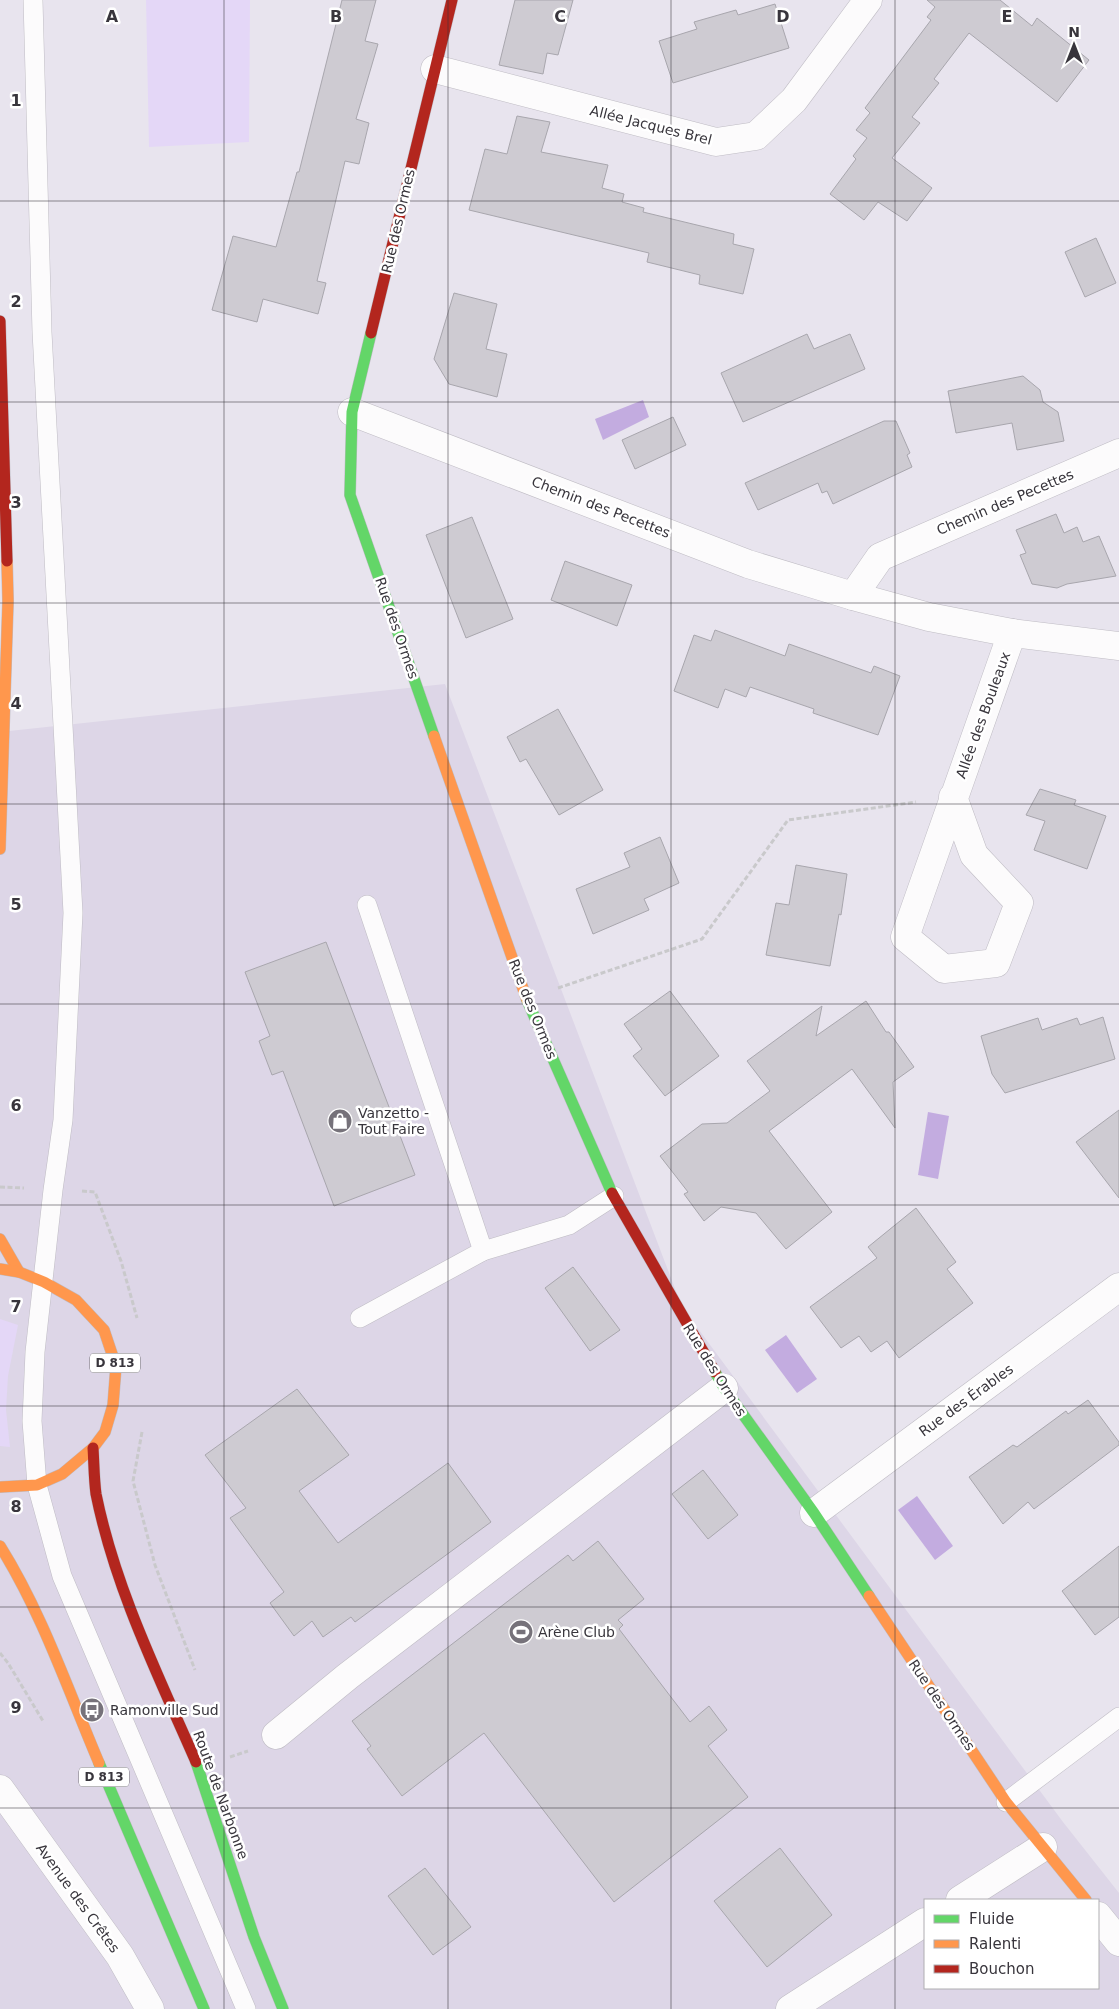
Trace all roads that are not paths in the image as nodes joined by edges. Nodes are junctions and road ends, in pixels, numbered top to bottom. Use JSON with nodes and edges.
{"nodes":[{"id":1,"x":33,"y":0,"type":"edge"},
{"id":2,"x":452,"y":0,"type":"edge"},
{"id":3,"x":868,"y":0,"type":"edge"},
{"id":4,"x":435,"y":69,"type":"junction"},
{"id":5,"x":0,"y":321,"type":"edge"},
{"id":6,"x":352,"y":412,"type":"junction"},
{"id":7,"x":1119,"y":453,"type":"edge"},
{"id":8,"x":853,"y":596,"type":"junction"},
{"id":9,"x":1012,"y":633,"type":"junction"},
{"id":10,"x":1119,"y":646,"type":"edge"},
{"id":11,"x":3,"y":781,"type":"junction"},
{"id":12,"x":953,"y":797,"type":"junction"},
{"id":13,"x":0,"y":802,"type":"edge"},
{"id":14,"x":0,"y":848,"type":"edge"},
{"id":15,"x":367,"y":905,"type":"dead end"},
{"id":16,"x":614,"y":1196,"type":"junction"},
{"id":17,"x":0,"y":1239,"type":"edge"},
{"id":18,"x":483,"y":1251,"type":"junction"},
{"id":19,"x":0,"y":1269,"type":"edge"},
{"id":20,"x":19,"y":1272,"type":"junction"},
{"id":21,"x":44,"y":1282,"type":"junction"},
{"id":22,"x":1119,"y":1287,"type":"edge"},
{"id":23,"x":360,"y":1318,"type":"dead end"},
{"id":24,"x":724,"y":1388,"type":"junction"},
{"id":25,"x":93,"y":1448,"type":"junction"},
{"id":26,"x":37,"y":1486,"type":"junction"},
{"id":27,"x":0,"y":1487,"type":"edge"},
{"id":28,"x":814,"y":1513,"type":"junction"},
{"id":29,"x":0,"y":1546,"type":"edge"},
{"id":30,"x":1119,"y":1717,"type":"edge"},
{"id":31,"x":276,"y":1735,"type":"dead end"},
{"id":32,"x":0,"y":1789,"type":"edge"},
{"id":33,"x":1006,"y":1802,"type":"junction"},
{"id":34,"x":1043,"y":1847,"type":"junction"},
{"id":35,"x":962,"y":1899,"type":"edge"},
{"id":36,"x":1085,"y":1899,"type":"edge"},
{"id":37,"x":1099,"y":1917,"type":"edge"},
{"id":38,"x":924,"y":1923,"type":"edge"},
{"id":39,"x":1119,"y":1942,"type":"edge"},
{"id":40,"x":150,"y":2009,"type":"edge"},
{"id":41,"x":204,"y":2009,"type":"edge"},
{"id":42,"x":246,"y":2009,"type":"edge"},
{"id":43,"x":283,"y":2009,"type":"edge"},
{"id":44,"x":790,"y":2009,"type":"edge"}],
"edges":[{"from":1,"to":21,"type":"lane"},
{"from":2,"to":4,"type":"street","name":"Rue des Ormes"},
{"from":3,"to":4,"type":"street","name":"Allée Jacques Brel"},
{"from":4,"to":6,"type":"street","name":"Rue des Ormes"},
{"from":5,"to":11,"type":"street"},
{"from":6,"to":8,"type":"street","name":"Chemin des Pecettes"},
{"from":6,"to":16,"type":"street","name":"Rue des Ormes"},
{"from":7,"to":8,"type":"street","name":"Chemin des Pecettes"},
{"from":8,"to":9,"type":"street","name":"Chemin des Pecettes"},
{"from":9,"to":10,"type":"street","name":"Chemin des Pecettes"},
{"from":9,"to":12,"type":"street","name":"Allée des Bouleaux"},
{"from":11,"to":13,"type":"street"},
{"from":11,"to":14,"type":"street"},
{"from":12,"to":12,"type":"street","name":"Allée des Bouleaux"},
{"from":15,"to":18,"type":"lane"},
{"from":16,"to":18,"type":"lane"},
{"from":16,"to":24,"type":"street","name":"Rue des Ormes"},
{"from":17,"to":20,"type":"street"},
{"from":18,"to":23,"type":"lane"},
{"from":19,"to":20,"type":"street","number":"D 813"},
{"from":20,"to":21,"type":"street","number":"D 813"},
{"from":21,"to":25,"type":"street","number":"D 813"},
{"from":21,"to":26,"type":"lane"},
{"from":22,"to":28,"type":"street","name":"Rue des Érables"},
{"from":24,"to":28,"type":"street","name":"Rue des Ormes"},
{"from":24,"to":31,"type":"street"},
{"from":25,"to":26,"type":"street","number":"D 813"},
{"from":25,"to":43,"type":"street","name":"Route de Narbonne"},
{"from":26,"to":27,"type":"street","number":"D 813"},
{"from":26,"to":42,"type":"lane"},
{"from":28,"to":33,"type":"street","name":"Rue des Ormes"},
{"from":29,"to":41,"type":"street","number":"D 813"},
{"from":30,"to":33,"type":"lane"},
{"from":32,"to":40,"type":"street","name":"Avenue des Crêtes"},
{"from":33,"to":34,"type":"street","name":"Rue des Ormes"},
{"from":34,"to":35,"type":"street"},
{"from":34,"to":36,"type":"street","name":"Rue des Ormes"},
{"from":37,"to":39,"type":"street"},
{"from":38,"to":44,"type":"street"}]}
